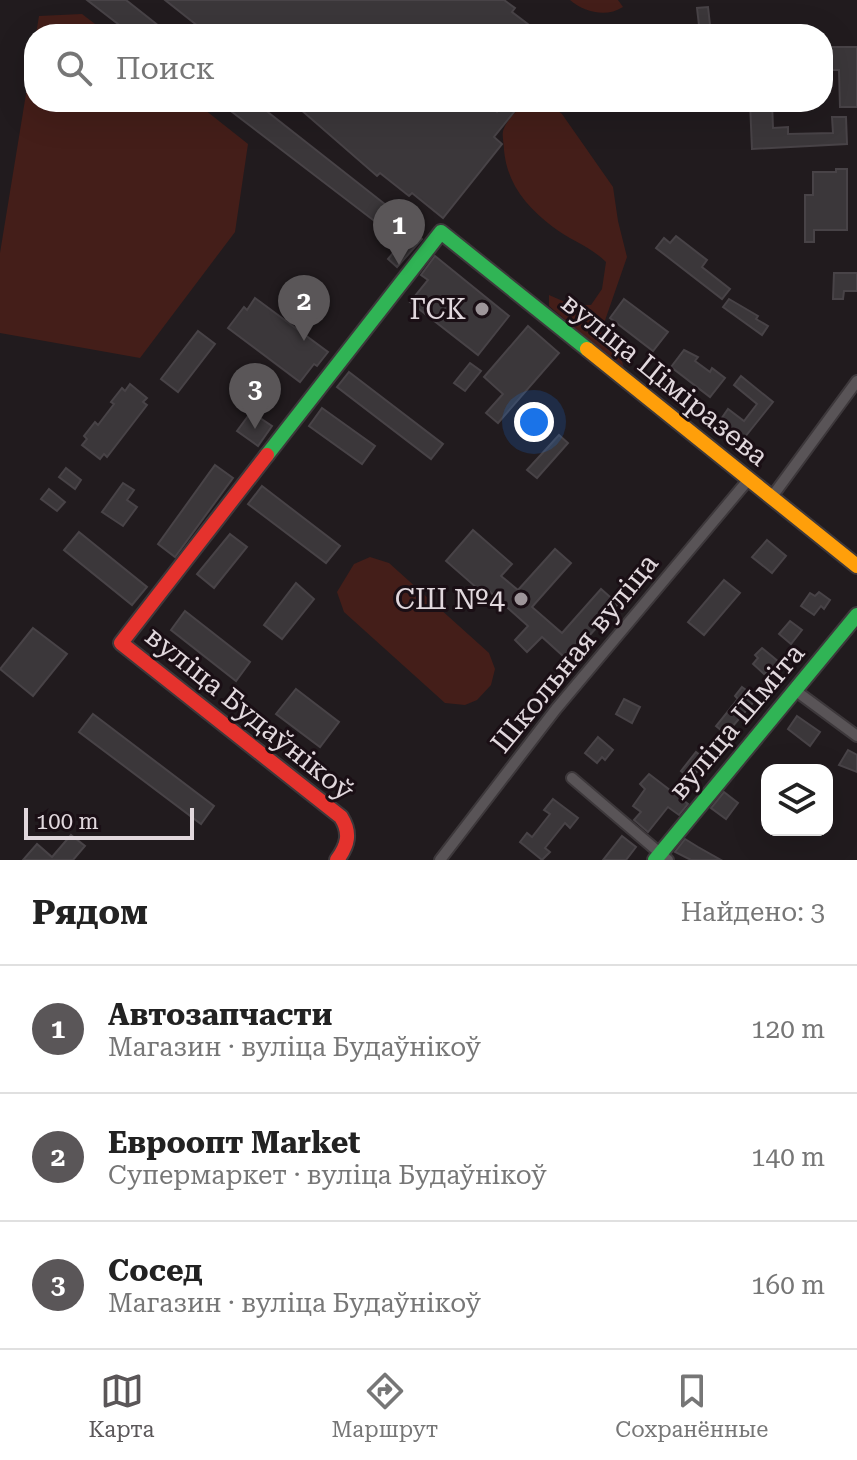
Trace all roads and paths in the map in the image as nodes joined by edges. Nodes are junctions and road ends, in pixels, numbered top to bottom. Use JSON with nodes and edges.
{"nodes":[{"id":1,"x":441,"y":232,"type":"joint"},
{"id":2,"x":857,"y":381,"type":"edge"},
{"id":3,"x":749,"y":479,"type":"junction"},
{"id":4,"x":771,"y":498,"type":"junction"},
{"id":5,"x":857,"y":566,"type":"edge"},
{"id":6,"x":857,"y":615,"type":"edge"},
{"id":7,"x":796,"y":691,"type":"junction"},
{"id":8,"x":857,"y":736,"type":"edge"},
{"id":9,"x":572,"y":778,"type":"dead end"},
{"id":10,"x":661,"y":858,"type":"edge"},
{"id":11,"x":337,"y":860,"type":"edge"},
{"id":12,"x":440,"y":860,"type":"edge"}],
"edges":[{"from":1,"to":3,"type":"street","name":"вуліца Ціміразева"},
{"from":1,"to":11,"type":"street","name":"вуліца Будаўнікоў"},
{"from":2,"to":4,"type":"street"},
{"from":3,"to":4,"type":"street","name":"вуліца Ціміразева"},
{"from":3,"to":12,"type":"street","name":"Школьная вуліца"},
{"from":4,"to":5,"type":"street","name":"вуліца Ціміразева"},
{"from":6,"to":7,"type":"street","name":"вуліца Шміта"},
{"from":7,"to":8,"type":"street"},
{"from":7,"to":10,"type":"street","name":"вуліца Шміта"},
{"from":9,"to":10,"type":"street"}]}
